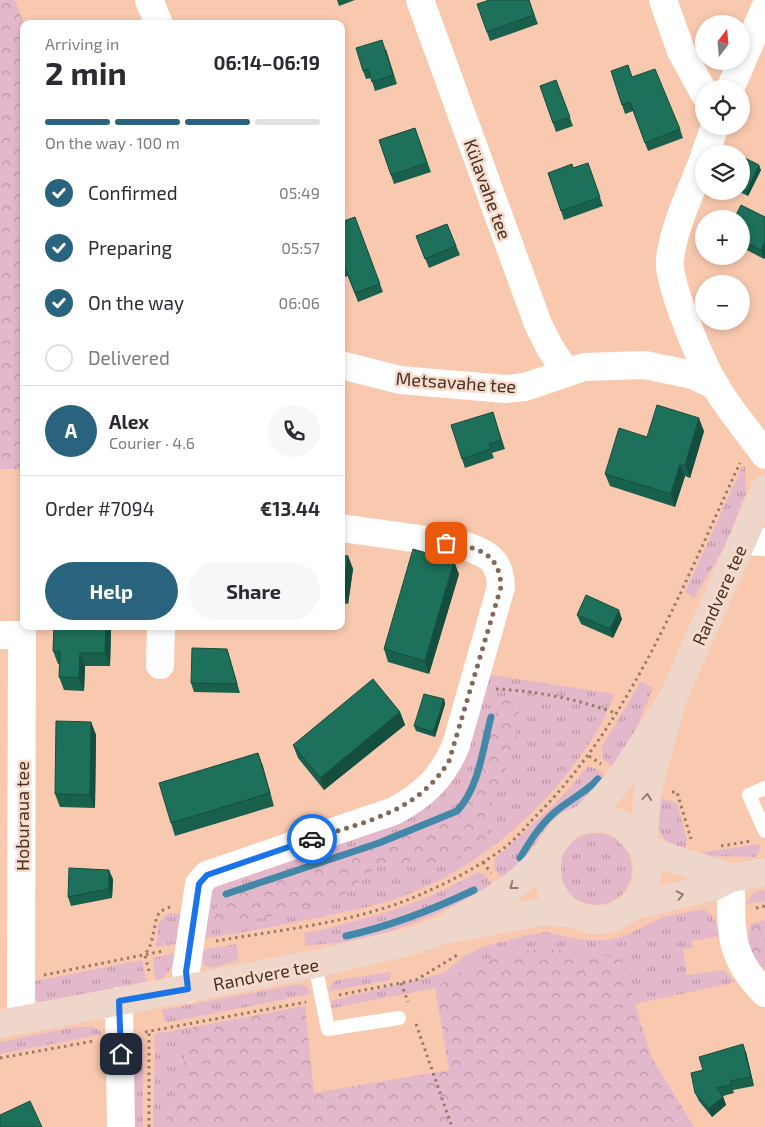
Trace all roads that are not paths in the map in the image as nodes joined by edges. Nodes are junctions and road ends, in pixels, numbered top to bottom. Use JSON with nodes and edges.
{"nodes":[{"id":1,"x":149,"y":0,"type":"edge"},
{"id":2,"x":420,"y":0,"type":"edge"},
{"id":3,"x":663,"y":0,"type":"edge"},
{"id":4,"x":765,"y":8,"type":"edge"},
{"id":5,"x":157,"y":20,"type":"edge"},
{"id":6,"x":697,"y":80,"type":"edge"},
{"id":7,"x":734,"y":80,"type":"edge"},
{"id":8,"x":695,"y":182,"type":"edge"},
{"id":9,"x":345,"y":366,"type":"edge"},
{"id":10,"x":567,"y":373,"type":"junction"},
{"id":11,"x":716,"y":386,"type":"junction"},
{"id":12,"x":758,"y":446,"type":"edge"},
{"id":13,"x":765,"y":489,"type":"edge"},
{"id":14,"x":345,"y":529,"type":"edge"},
{"id":15,"x":754,"y":542,"type":"edge"},
{"id":16,"x":162,"y":630,"type":"edge"},
{"id":17,"x":0,"y":635,"type":"edge"},
{"id":18,"x":160,"y":665,"type":"dead end"},
{"id":19,"x":672,"y":700,"type":"junction"},
{"id":20,"x":765,"y":788,"type":"edge"},
{"id":21,"x":584,"y":819,"type":"junction"},
{"id":22,"x":761,"y":835,"type":"edge"},
{"id":23,"x":643,"y":846,"type":"junction"},
{"id":24,"x":548,"y":852,"type":"junction"},
{"id":25,"x":765,"y":872,"type":"edge"},
{"id":26,"x":731,"y":878,"type":"junction"},
{"id":27,"x":633,"y":906,"type":"junction"},
{"id":28,"x":569,"y":913,"type":"junction"},
{"id":29,"x":440,"y":931,"type":"junction"},
{"id":30,"x":315,"y":964,"type":"junction"},
{"id":31,"x":188,"y":989,"type":"junction"},
{"id":32,"x":765,"y":993,"type":"edge"},
{"id":33,"x":119,"y":1001,"type":"junction"},
{"id":34,"x":405,"y":1014,"type":"road end"},
{"id":35,"x":11,"y":1022,"type":"edge"},
{"id":36,"x":121,"y":1127,"type":"edge"}],
"edges":[{"from":1,"to":5,"type":"street"},
{"from":2,"to":10,"type":"street","name":"Külavahe tee"},
{"from":3,"to":6,"type":"street"},
{"from":4,"to":7,"type":"street"},
{"from":8,"to":11,"type":"street"},
{"from":9,"to":10,"type":"street","name":"Metsavahe tee"},
{"from":10,"to":11,"type":"street","name":"Metsavahe tee"},
{"from":11,"to":12,"type":"street"},
{"from":13,"to":15,"type":"street","name":"Randvere tee"},
{"from":14,"to":31,"type":"street"},
{"from":15,"to":19,"type":"street","name":"Randvere tee"},
{"from":16,"to":18,"type":"street"},
{"from":17,"to":35,"type":"street","name":"Hoburaua tee"},
{"from":19,"to":21,"type":"street","name":"Randvere tee"},
{"from":23,"to":19,"type":"street","name":"Randvere tee","one_way":true},
{"from":20,"to":22,"type":"lane"},
{"from":21,"to":23,"type":"street"},
{"from":21,"to":24,"type":"street","name":"Randvere tee"},
{"from":23,"to":26,"type":"street"},
{"from":23,"to":27,"type":"street","name":"Randvere tee"},
{"from":24,"to":28,"type":"street","name":"Randvere tee"},
{"from":24,"to":29,"type":"street","name":"Randvere tee","one_way":true},
{"from":25,"to":26,"type":"street"},
{"from":27,"to":26,"type":"street","one_way":true},
{"from":26,"to":32,"type":"street"},
{"from":27,"to":28,"type":"street","name":"Randvere tee"},
{"from":28,"to":29,"type":"street","name":"Randvere tee"},
{"from":29,"to":30,"type":"street","name":"Randvere tee"},
{"from":30,"to":31,"type":"street","name":"Randvere tee"},
{"from":30,"to":34,"type":"lane"},
{"from":31,"to":33,"type":"street","name":"Randvere tee"},
{"from":33,"to":35,"type":"street","name":"Randvere tee"},
{"from":33,"to":36,"type":"street"}]}
